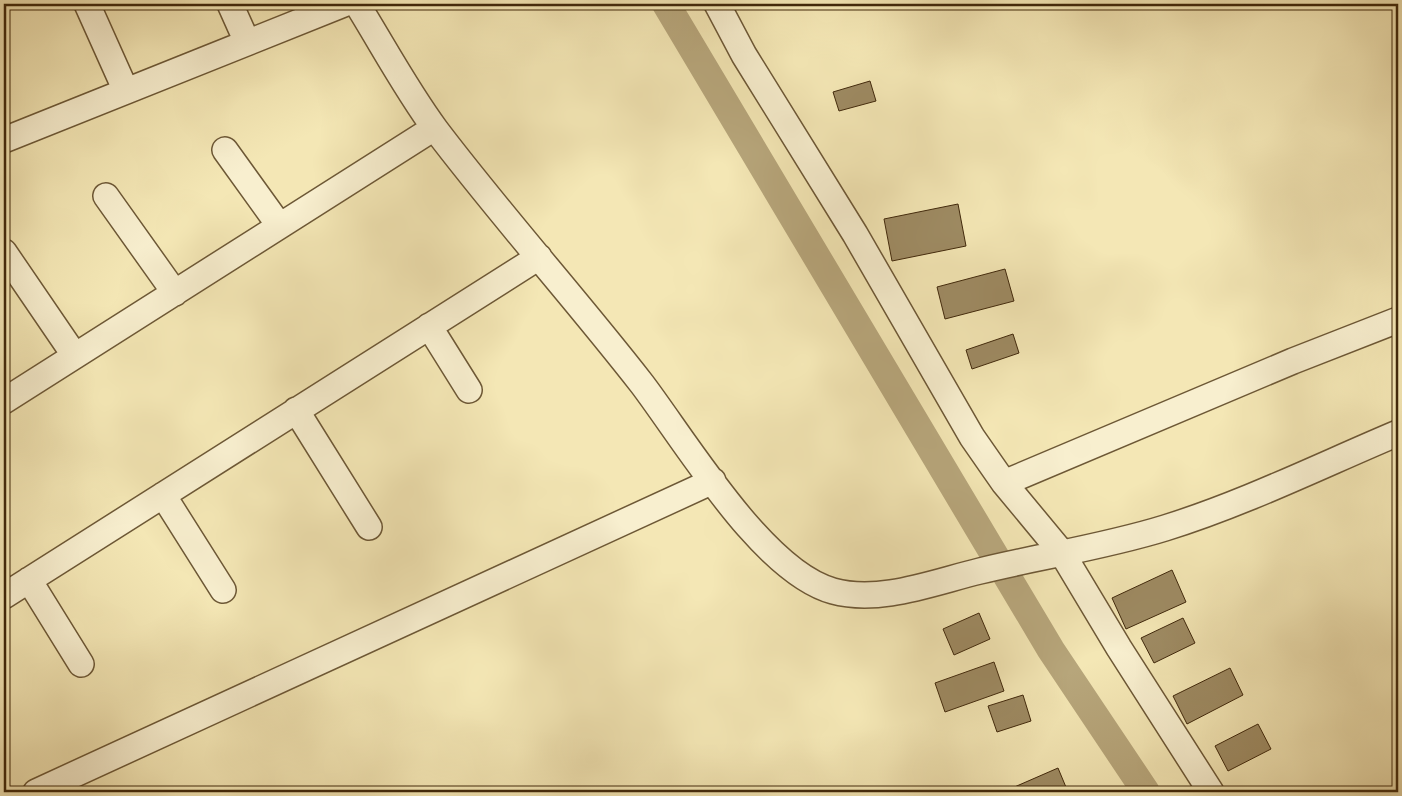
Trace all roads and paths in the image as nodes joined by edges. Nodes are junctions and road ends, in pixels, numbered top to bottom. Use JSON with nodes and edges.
{"nodes":[{"id":1,"x":87,"y":4,"type":"edge"},
{"id":2,"x":230,"y":4,"type":"edge"},
{"id":3,"x":344,"y":4,"type":"edge"},
{"id":4,"x":357,"y":4,"type":"edge"},
{"id":5,"x":717,"y":4,"type":"edge"},
{"id":6,"x":247,"y":42,"type":"junction"},
{"id":7,"x":126,"y":91,"type":"junction"},
{"id":8,"x":434,"y":128,"type":"junction"},
{"id":9,"x":4,"y":140,"type":"edge"},
{"id":10,"x":225,"y":150,"type":"dead end"},
{"id":11,"x":106,"y":196,"type":"dead end"},
{"id":12,"x":279,"y":225,"type":"junction"},
{"id":13,"x":4,"y":252,"type":"edge"},
{"id":14,"x":539,"y":257,"type":"junction"},
{"id":15,"x":175,"y":293,"type":"junction"},
{"id":16,"x":1398,"y":320,"type":"edge"},
{"id":17,"x":429,"y":326,"type":"junction"},
{"id":18,"x":75,"y":356,"type":"junction"},
{"id":19,"x":469,"y":390,"type":"dead end"},
{"id":20,"x":4,"y":401,"type":"edge"},
{"id":21,"x":296,"y":410,"type":"junction"},
{"id":22,"x":1398,"y":433,"type":"edge"},
{"id":23,"x":713,"y":480,"type":"junction"},
{"id":24,"x":1004,"y":483,"type":"junction"},
{"id":25,"x":163,"y":495,"type":"junction"},
{"id":26,"x":369,"y":527,"type":"dead end"},
{"id":27,"x":1062,"y":553,"type":"junction"},
{"id":28,"x":29,"y":580,"type":"junction"},
{"id":29,"x":223,"y":590,"type":"dead end"},
{"id":30,"x":4,"y":596,"type":"edge"},
{"id":31,"x":81,"y":664,"type":"dead end"},
{"id":32,"x":36,"y":792,"type":"edge"},
{"id":33,"x":1211,"y":792,"type":"edge"}],
"edges":[{"from":1,"to":7,"type":"street"},
{"from":2,"to":6,"type":"street"},
{"from":3,"to":6,"type":"street"},
{"from":4,"to":8,"type":"street"},
{"from":5,"to":24,"type":"street"},
{"from":6,"to":7,"type":"street"},
{"from":7,"to":9,"type":"street"},
{"from":8,"to":12,"type":"street"},
{"from":8,"to":14,"type":"street"},
{"from":10,"to":12,"type":"street"},
{"from":11,"to":15,"type":"street"},
{"from":12,"to":15,"type":"street"},
{"from":13,"to":18,"type":"street"},
{"from":14,"to":17,"type":"street"},
{"from":14,"to":23,"type":"street"},
{"from":15,"to":18,"type":"street"},
{"from":16,"to":24,"type":"street"},
{"from":17,"to":19,"type":"street"},
{"from":17,"to":21,"type":"street"},
{"from":18,"to":20,"type":"street"},
{"from":21,"to":25,"type":"street"},
{"from":21,"to":26,"type":"street"},
{"from":22,"to":27,"type":"street"},
{"from":23,"to":27,"type":"street"},
{"from":23,"to":32,"type":"street"},
{"from":24,"to":27,"type":"street"},
{"from":25,"to":28,"type":"street"},
{"from":25,"to":29,"type":"street"},
{"from":27,"to":33,"type":"street"},
{"from":28,"to":30,"type":"street"},
{"from":28,"to":31,"type":"street"}]}
